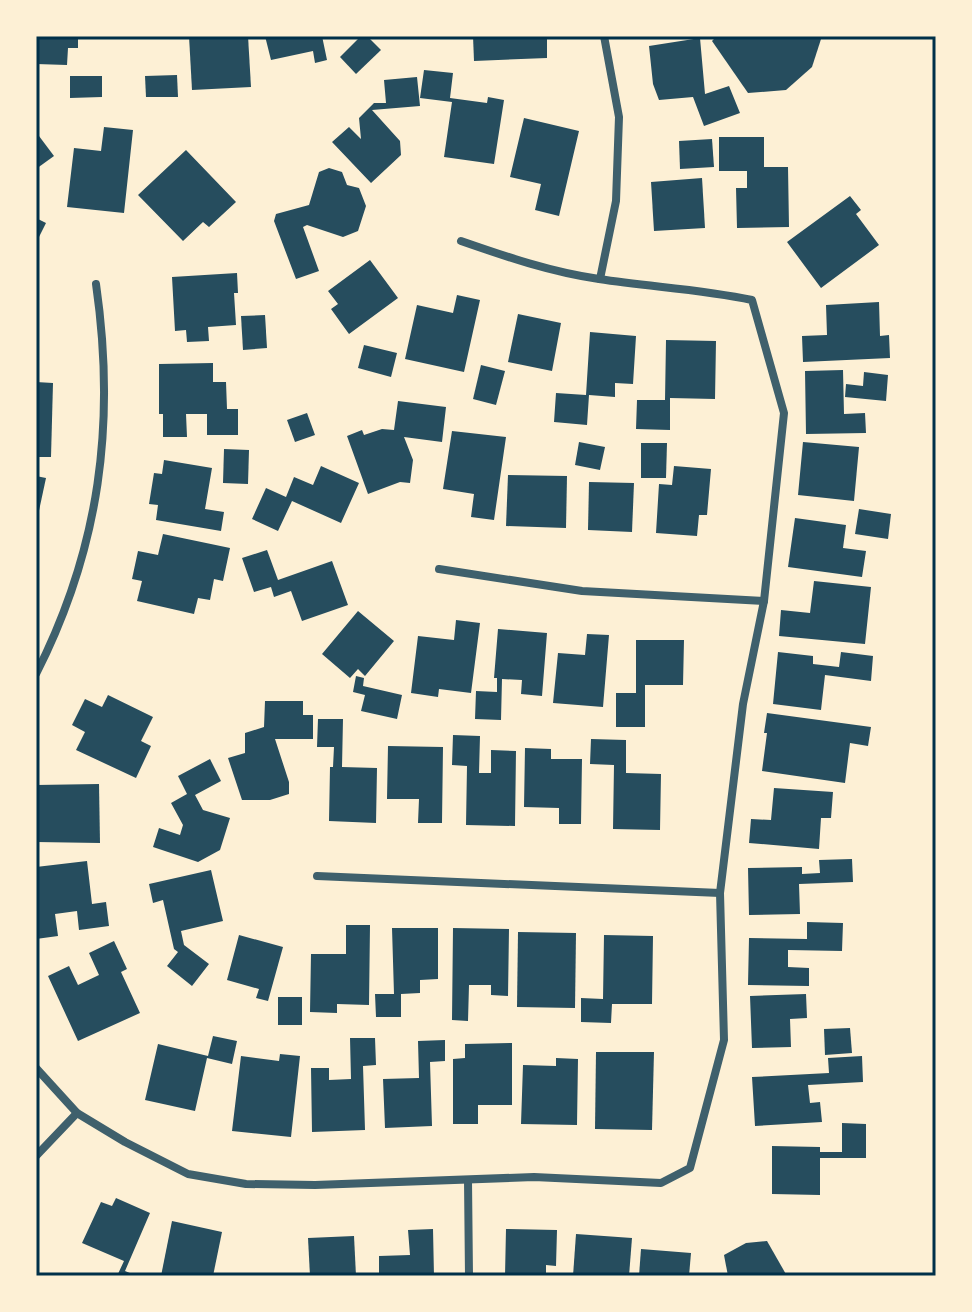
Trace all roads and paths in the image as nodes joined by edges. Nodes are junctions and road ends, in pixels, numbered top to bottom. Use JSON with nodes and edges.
{"nodes":[{"id":1,"x":604,"y":36,"type":"edge"},
{"id":2,"x":461,"y":241,"type":"dead end"},
{"id":3,"x":600,"y":279,"type":"junction"},
{"id":4,"x":96,"y":284,"type":"dead end"},
{"id":5,"x":439,"y":569,"type":"dead end"},
{"id":6,"x":764,"y":601,"type":"junction"},
{"id":7,"x":36,"y":674,"type":"edge"},
{"id":8,"x":317,"y":876,"type":"dead end"},
{"id":9,"x":720,"y":893,"type":"junction"},
{"id":10,"x":36,"y":1068,"type":"edge"},
{"id":11,"x":77,"y":1113,"type":"junction"},
{"id":12,"x":36,"y":1156,"type":"edge"},
{"id":13,"x":468,"y":1180,"type":"junction"},
{"id":14,"x":469,"y":1276,"type":"edge"}],
"edges":[{"from":1,"to":3,"type":"street"},
{"from":2,"to":3,"type":"street"},
{"from":3,"to":6,"type":"street"},
{"from":4,"to":7,"type":"street"},
{"from":5,"to":6,"type":"street"},
{"from":6,"to":9,"type":"street"},
{"from":8,"to":9,"type":"street"},
{"from":9,"to":13,"type":"street"},
{"from":10,"to":11,"type":"street"},
{"from":11,"to":12,"type":"street"},
{"from":11,"to":13,"type":"street"},
{"from":13,"to":14,"type":"street"}]}
